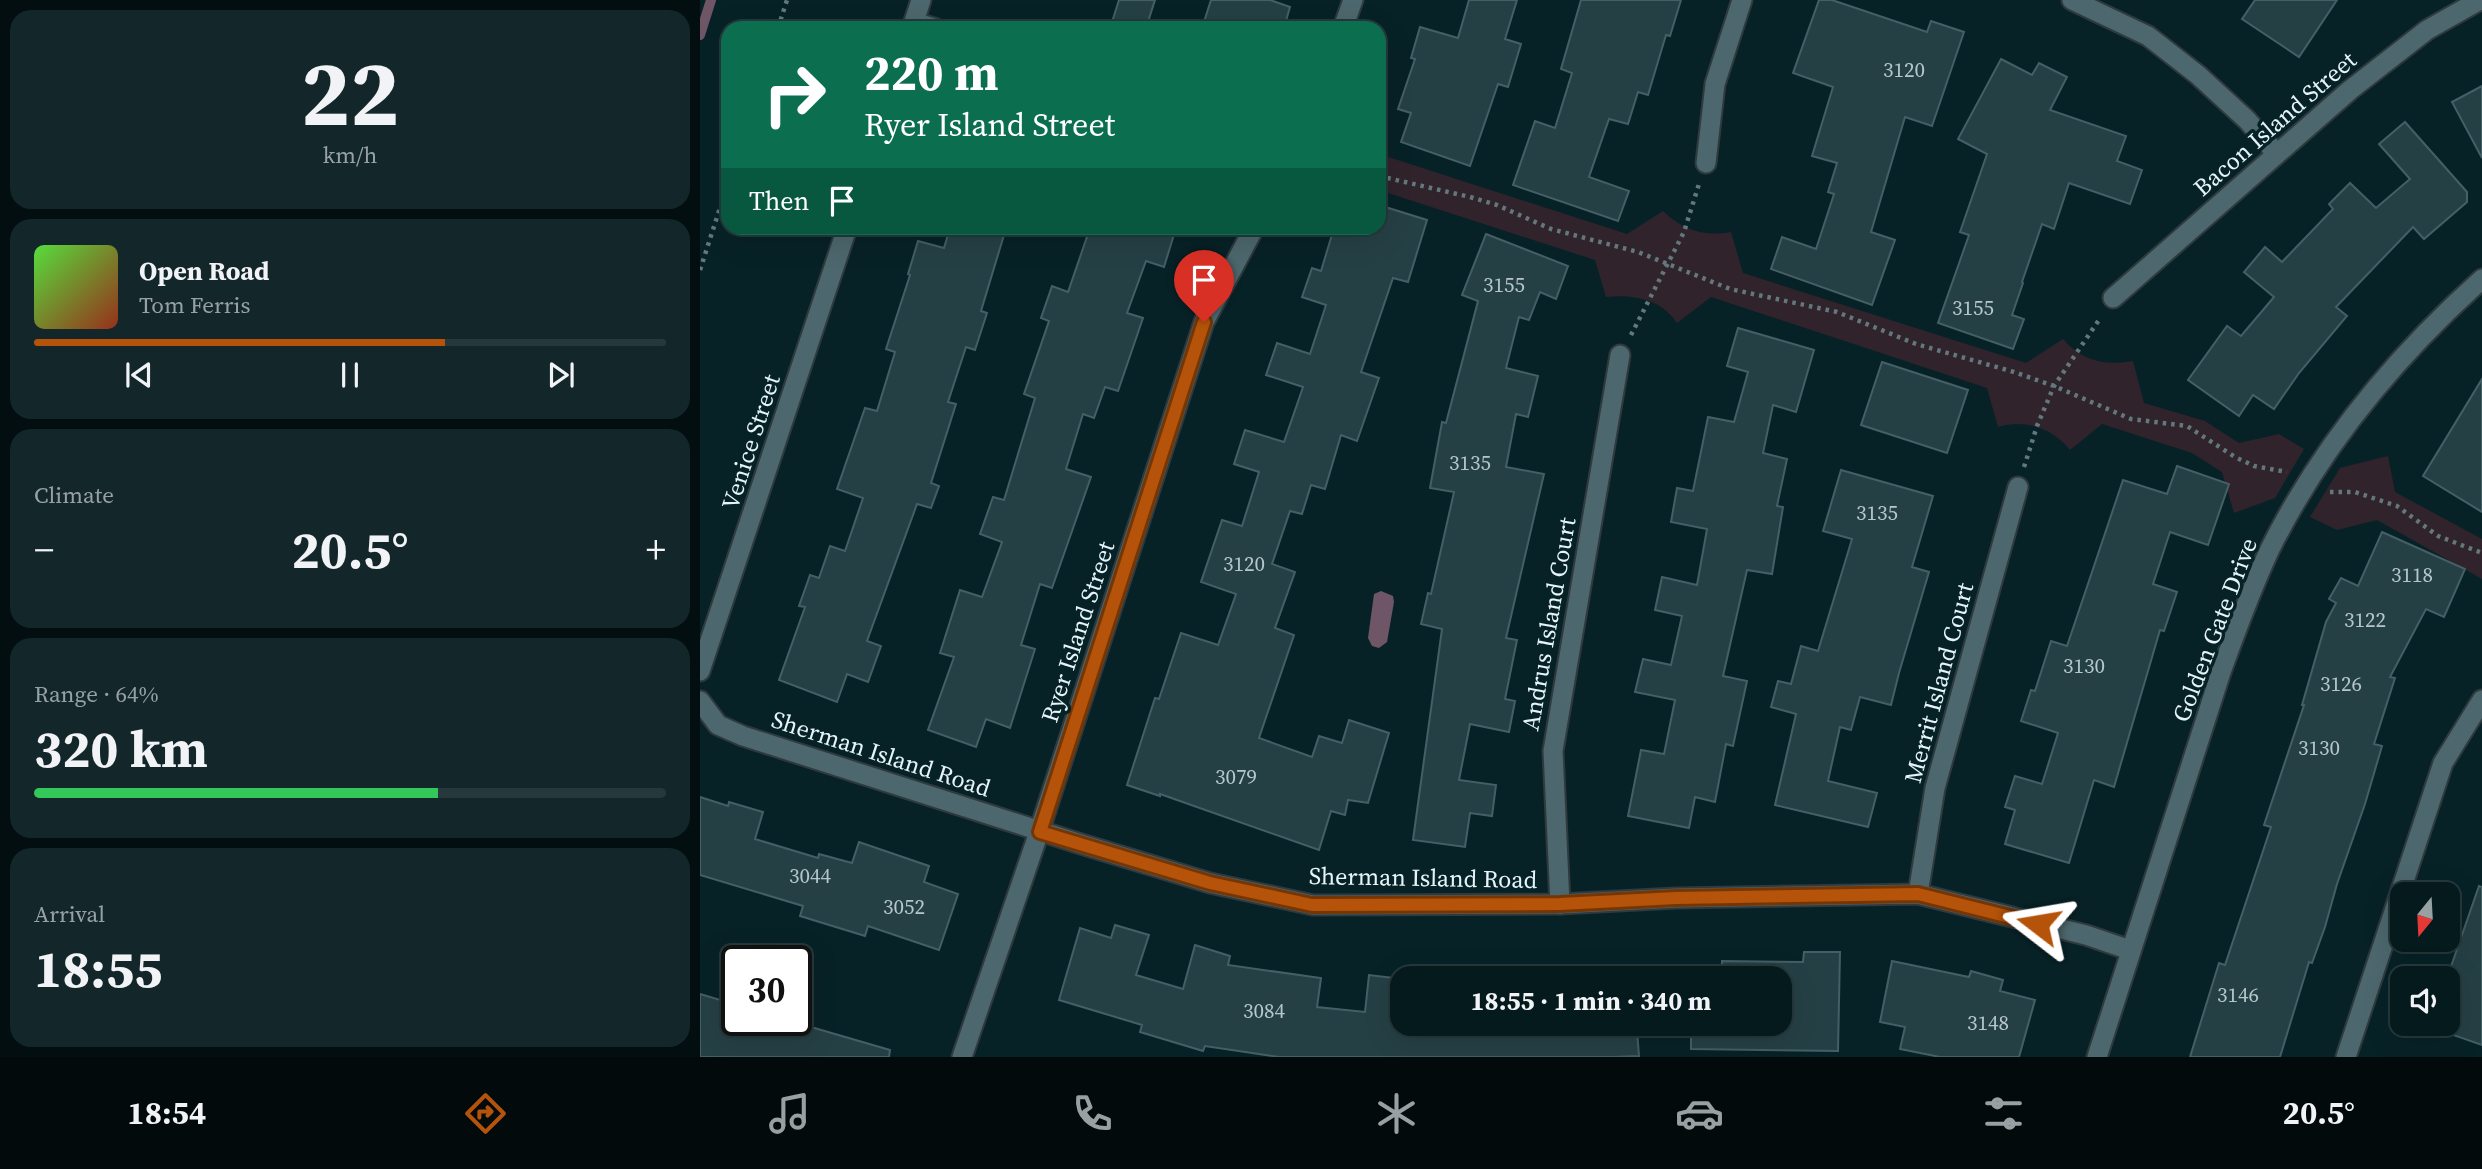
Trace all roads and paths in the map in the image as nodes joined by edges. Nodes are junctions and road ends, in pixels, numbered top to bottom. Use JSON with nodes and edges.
{"nodes":[{"id":1,"x":787,"y":0,"type":"edge"},
{"id":2,"x":921,"y":0,"type":"edge"},
{"id":3,"x":1353,"y":0,"type":"edge"},
{"id":4,"x":1742,"y":0,"type":"edge"},
{"id":5,"x":2072,"y":0,"type":"edge"},
{"id":6,"x":2480,"y":0,"type":"edge"},
{"id":7,"x":780,"y":21,"type":"edge"},
{"id":8,"x":914,"y":21,"type":"edge"},
{"id":9,"x":1346,"y":21,"type":"edge"},
{"id":10,"x":2276,"y":153,"type":"junction"},
{"id":11,"x":1706,"y":163,"type":"joint"},
{"id":12,"x":1386,"y":178,"type":"edge"},
{"id":13,"x":721,"y":205,"type":"edge"},
{"id":14,"x":845,"y":235,"type":"edge"},
{"id":15,"x":1250,"y":235,"type":"edge"},
{"id":16,"x":1668,"y":263,"type":"junction"},
{"id":17,"x":700,"y":270,"type":"edge"},
{"id":18,"x":2482,"y":279,"type":"edge"},
{"id":19,"x":2113,"y":299,"type":"joint"},
{"id":20,"x":1620,"y":355,"type":"joint"},
{"id":21,"x":2054,"y":386,"type":"junction"},
{"id":22,"x":2291,"y":472,"type":"dead end"},
{"id":23,"x":2018,"y":487,"type":"joint"},
{"id":24,"x":2325,"y":492,"type":"dead end"},
{"id":25,"x":2482,"y":553,"type":"edge"},
{"id":26,"x":700,"y":671,"type":"edge"},
{"id":27,"x":2482,"y":700,"type":"edge"},
{"id":28,"x":701,"y":703,"type":"edge"},
{"id":29,"x":1040,"y":832,"type":"junction"},
{"id":30,"x":1918,"y":894,"type":"junction"},
{"id":31,"x":1560,"y":904,"type":"junction"},
{"id":32,"x":2130,"y":950,"type":"junction"},
{"id":33,"x":962,"y":1057,"type":"edge"},
{"id":34,"x":2096,"y":1057,"type":"edge"},
{"id":35,"x":2346,"y":1057,"type":"edge"}],
"edges":[{"from":1,"to":7,"type":"path"},
{"from":2,"to":8,"type":"street"},
{"from":3,"to":9,"type":"street"},
{"from":4,"to":11,"type":"street"},
{"from":5,"to":10,"type":"street"},
{"from":6,"to":10,"type":"street","name":"Bacon Island Street"},
{"from":10,"to":19,"type":"street","name":"Bacon Island Street"},
{"from":11,"to":16,"type":"path"},
{"from":12,"to":16,"type":"path"},
{"from":13,"to":17,"type":"path"},
{"from":14,"to":26,"type":"street","name":"Venice Street"},
{"from":15,"to":29,"type":"street","name":"Ryer Island Street"},
{"from":16,"to":20,"type":"path"},
{"from":16,"to":21,"type":"path"},
{"from":18,"to":32,"type":"street","name":"Golden Gate Drive"},
{"from":19,"to":21,"type":"path"},
{"from":20,"to":31,"type":"street","name":"Andrus Island Court"},
{"from":21,"to":22,"type":"path"},
{"from":21,"to":23,"type":"path"},
{"from":23,"to":30,"type":"street","name":"Merrit Island Court"},
{"from":24,"to":25,"type":"path"},
{"from":27,"to":35,"type":"street"},
{"from":28,"to":29,"type":"street","name":"Sherman Island Road"},
{"from":29,"to":31,"type":"street","name":"Sherman Island Road"},
{"from":29,"to":33,"type":"street","name":"Ryer Island Street"},
{"from":30,"to":31,"type":"street","name":"Sherman Island Road"},
{"from":30,"to":32,"type":"street","name":"Sherman Island Road"},
{"from":32,"to":34,"type":"street","name":"Golden Gate Drive"}]}
